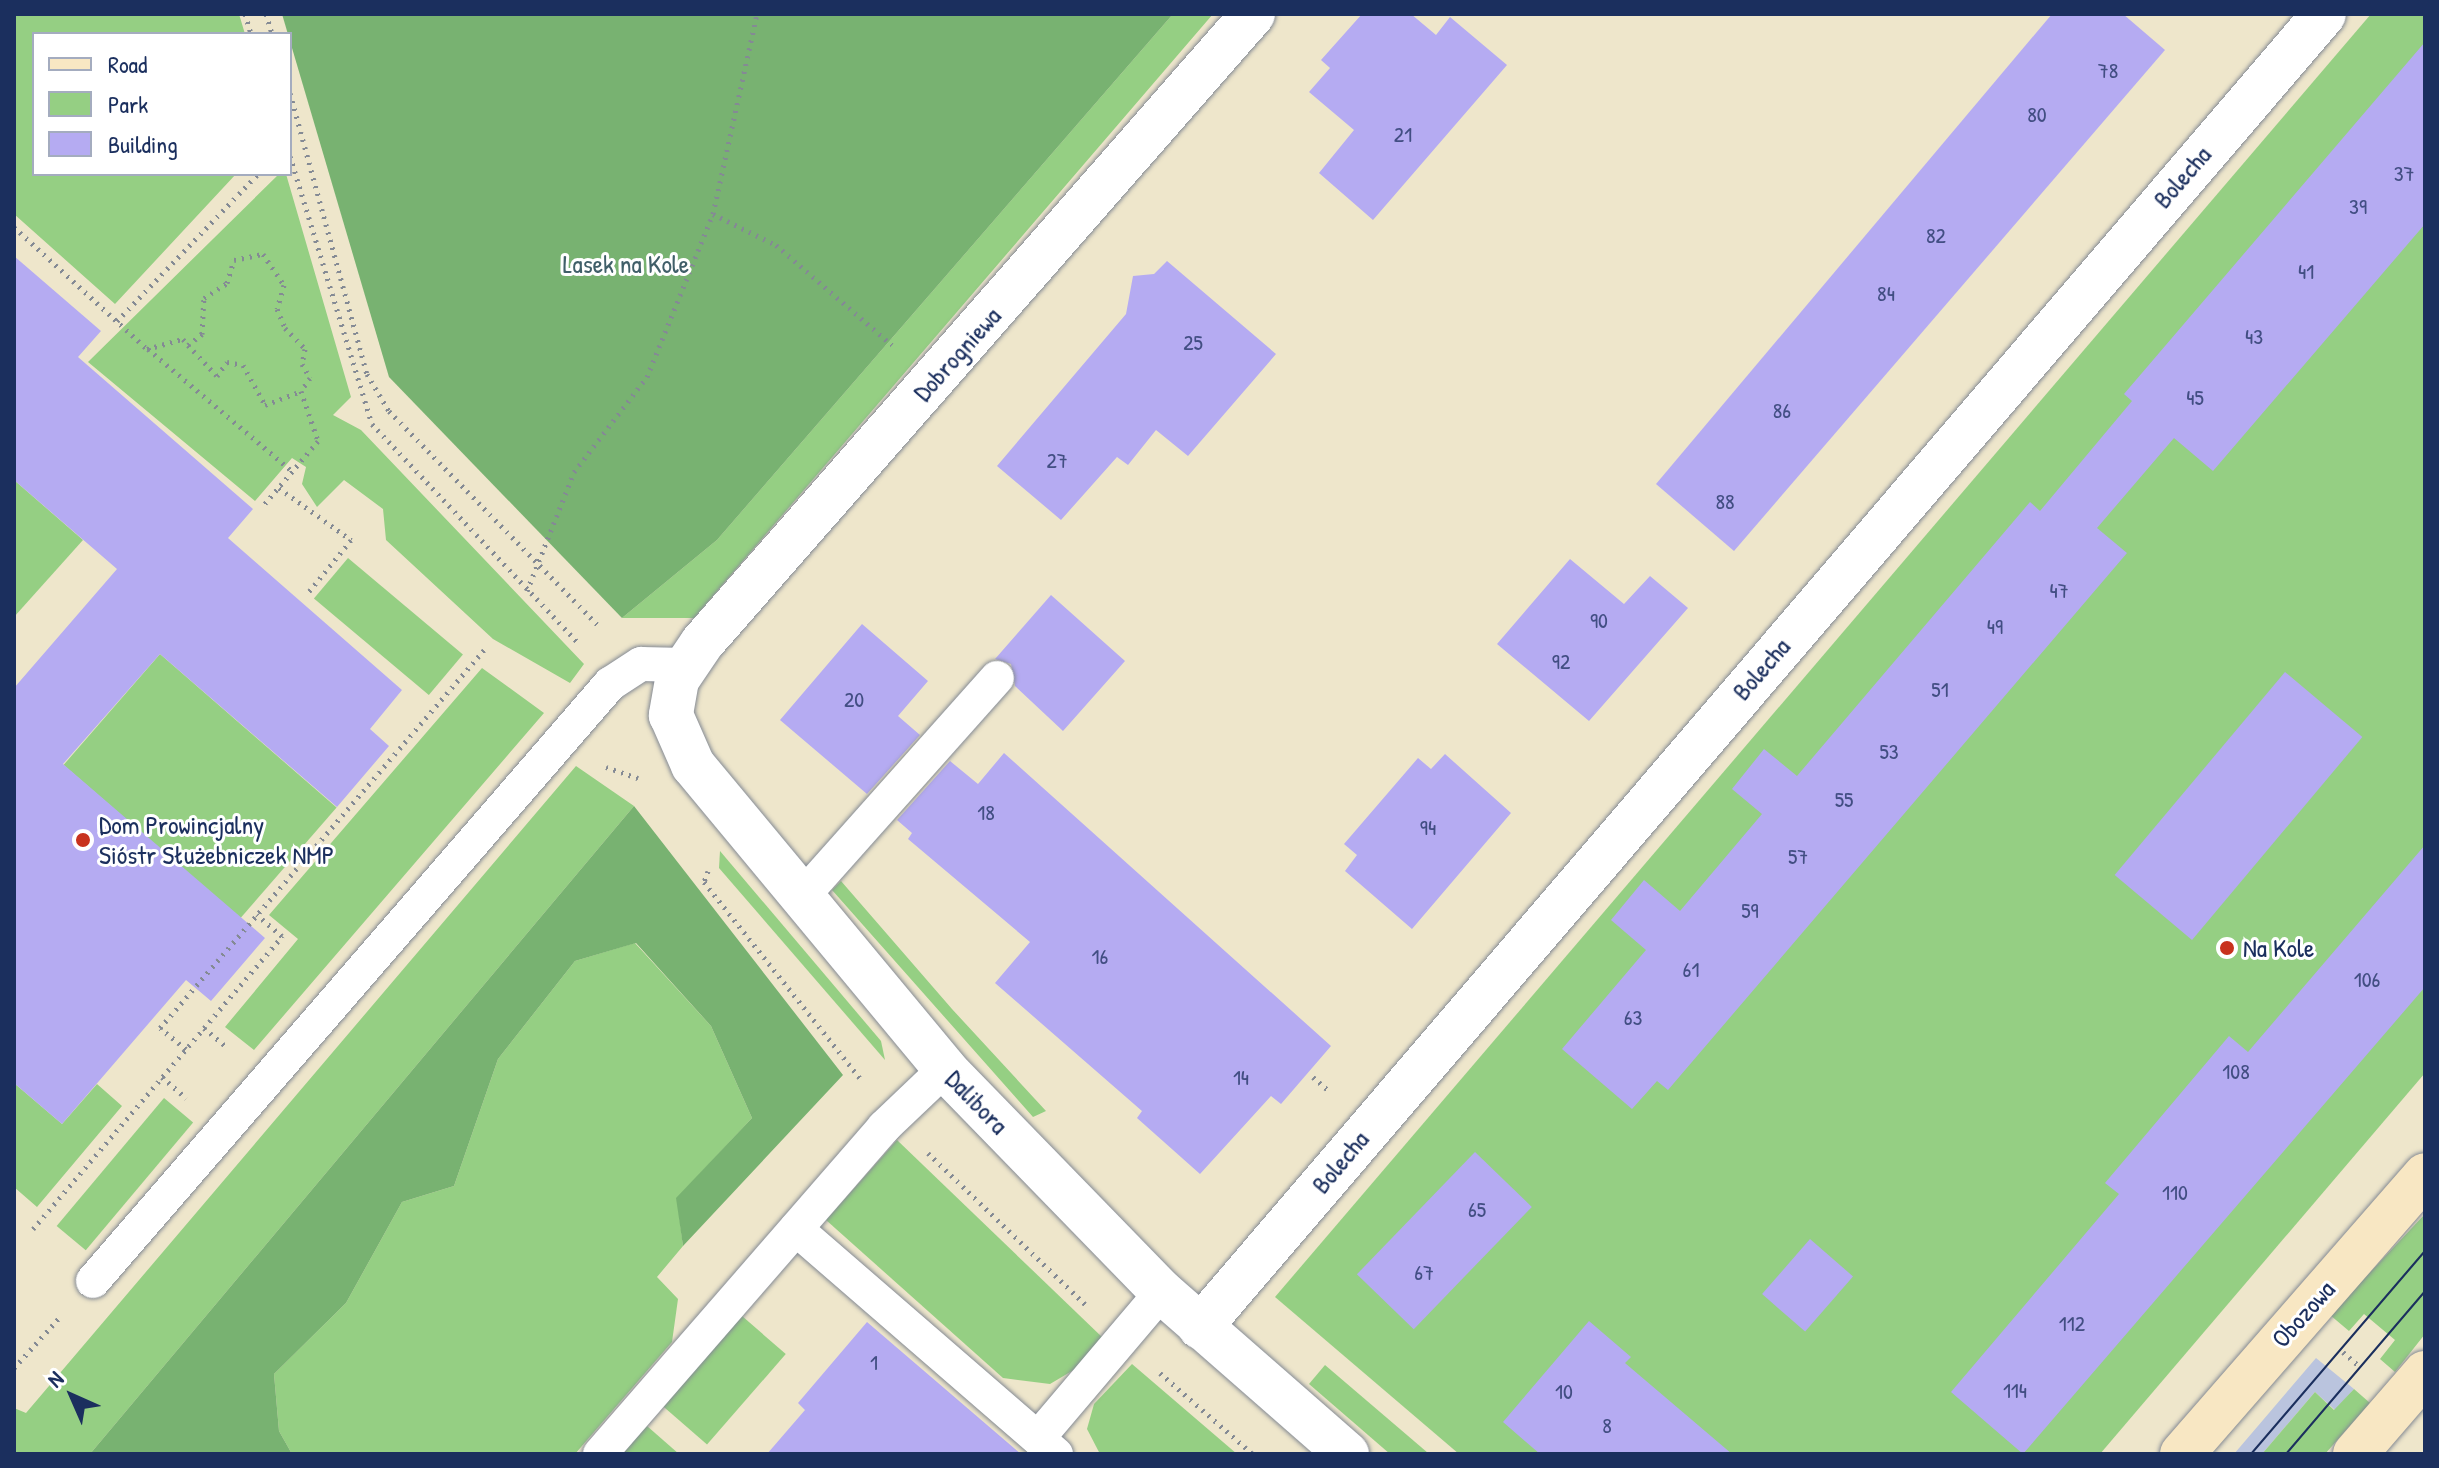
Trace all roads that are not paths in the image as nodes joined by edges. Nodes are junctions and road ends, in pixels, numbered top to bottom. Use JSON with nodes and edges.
{"nodes":[{"id":1,"x":1253,"y":14,"type":"edge"},
{"id":2,"x":2324,"y":14,"type":"edge"},
{"id":3,"x":997,"y":678,"type":"dead end"},
{"id":4,"x":679,"y":682,"type":"junction"},
{"id":5,"x":800,"y":899,"type":"junction"},
{"id":6,"x":945,"y":1069,"type":"junction"},
{"id":7,"x":2425,"y":1175,"type":"edge"},
{"id":8,"x":796,"y":1229,"type":"junction"},
{"id":9,"x":93,"y":1281,"type":"road end"},
{"id":10,"x":1162,"y":1292,"type":"junction"},
{"id":11,"x":1200,"y":1327,"type":"junction"},
{"id":12,"x":2425,"y":1373,"type":"edge"},
{"id":13,"x":1047,"y":1446,"type":"edge"},
{"id":14,"x":600,"y":1454,"type":"edge"},
{"id":15,"x":1347,"y":1454,"type":"edge"},
{"id":16,"x":2182,"y":1454,"type":"edge"},
{"id":17,"x":2355,"y":1454,"type":"edge"}],
"edges":[{"from":1,"to":4,"type":"street","name":"Dobrogniewa"},
{"from":2,"to":11,"type":"street","name":"Bolecha"},
{"from":3,"to":5,"type":"lane"},
{"from":4,"to":5,"type":"street","name":"Dalibora"},
{"from":4,"to":9,"type":"lane"},
{"from":5,"to":6,"type":"street","name":"Dalibora"},
{"from":6,"to":8,"type":"lane"},
{"from":6,"to":10,"type":"street","name":"Dalibora"},
{"from":7,"to":16,"type":"street","name":"Obozowa"},
{"from":8,"to":13,"type":"lane"},
{"from":8,"to":14,"type":"lane"},
{"from":10,"to":11,"type":"street","name":"Dalibora"},
{"from":10,"to":13,"type":"lane"},
{"from":11,"to":15,"type":"street","name":"Dalibora"},
{"from":12,"to":17,"type":"street"}]}
